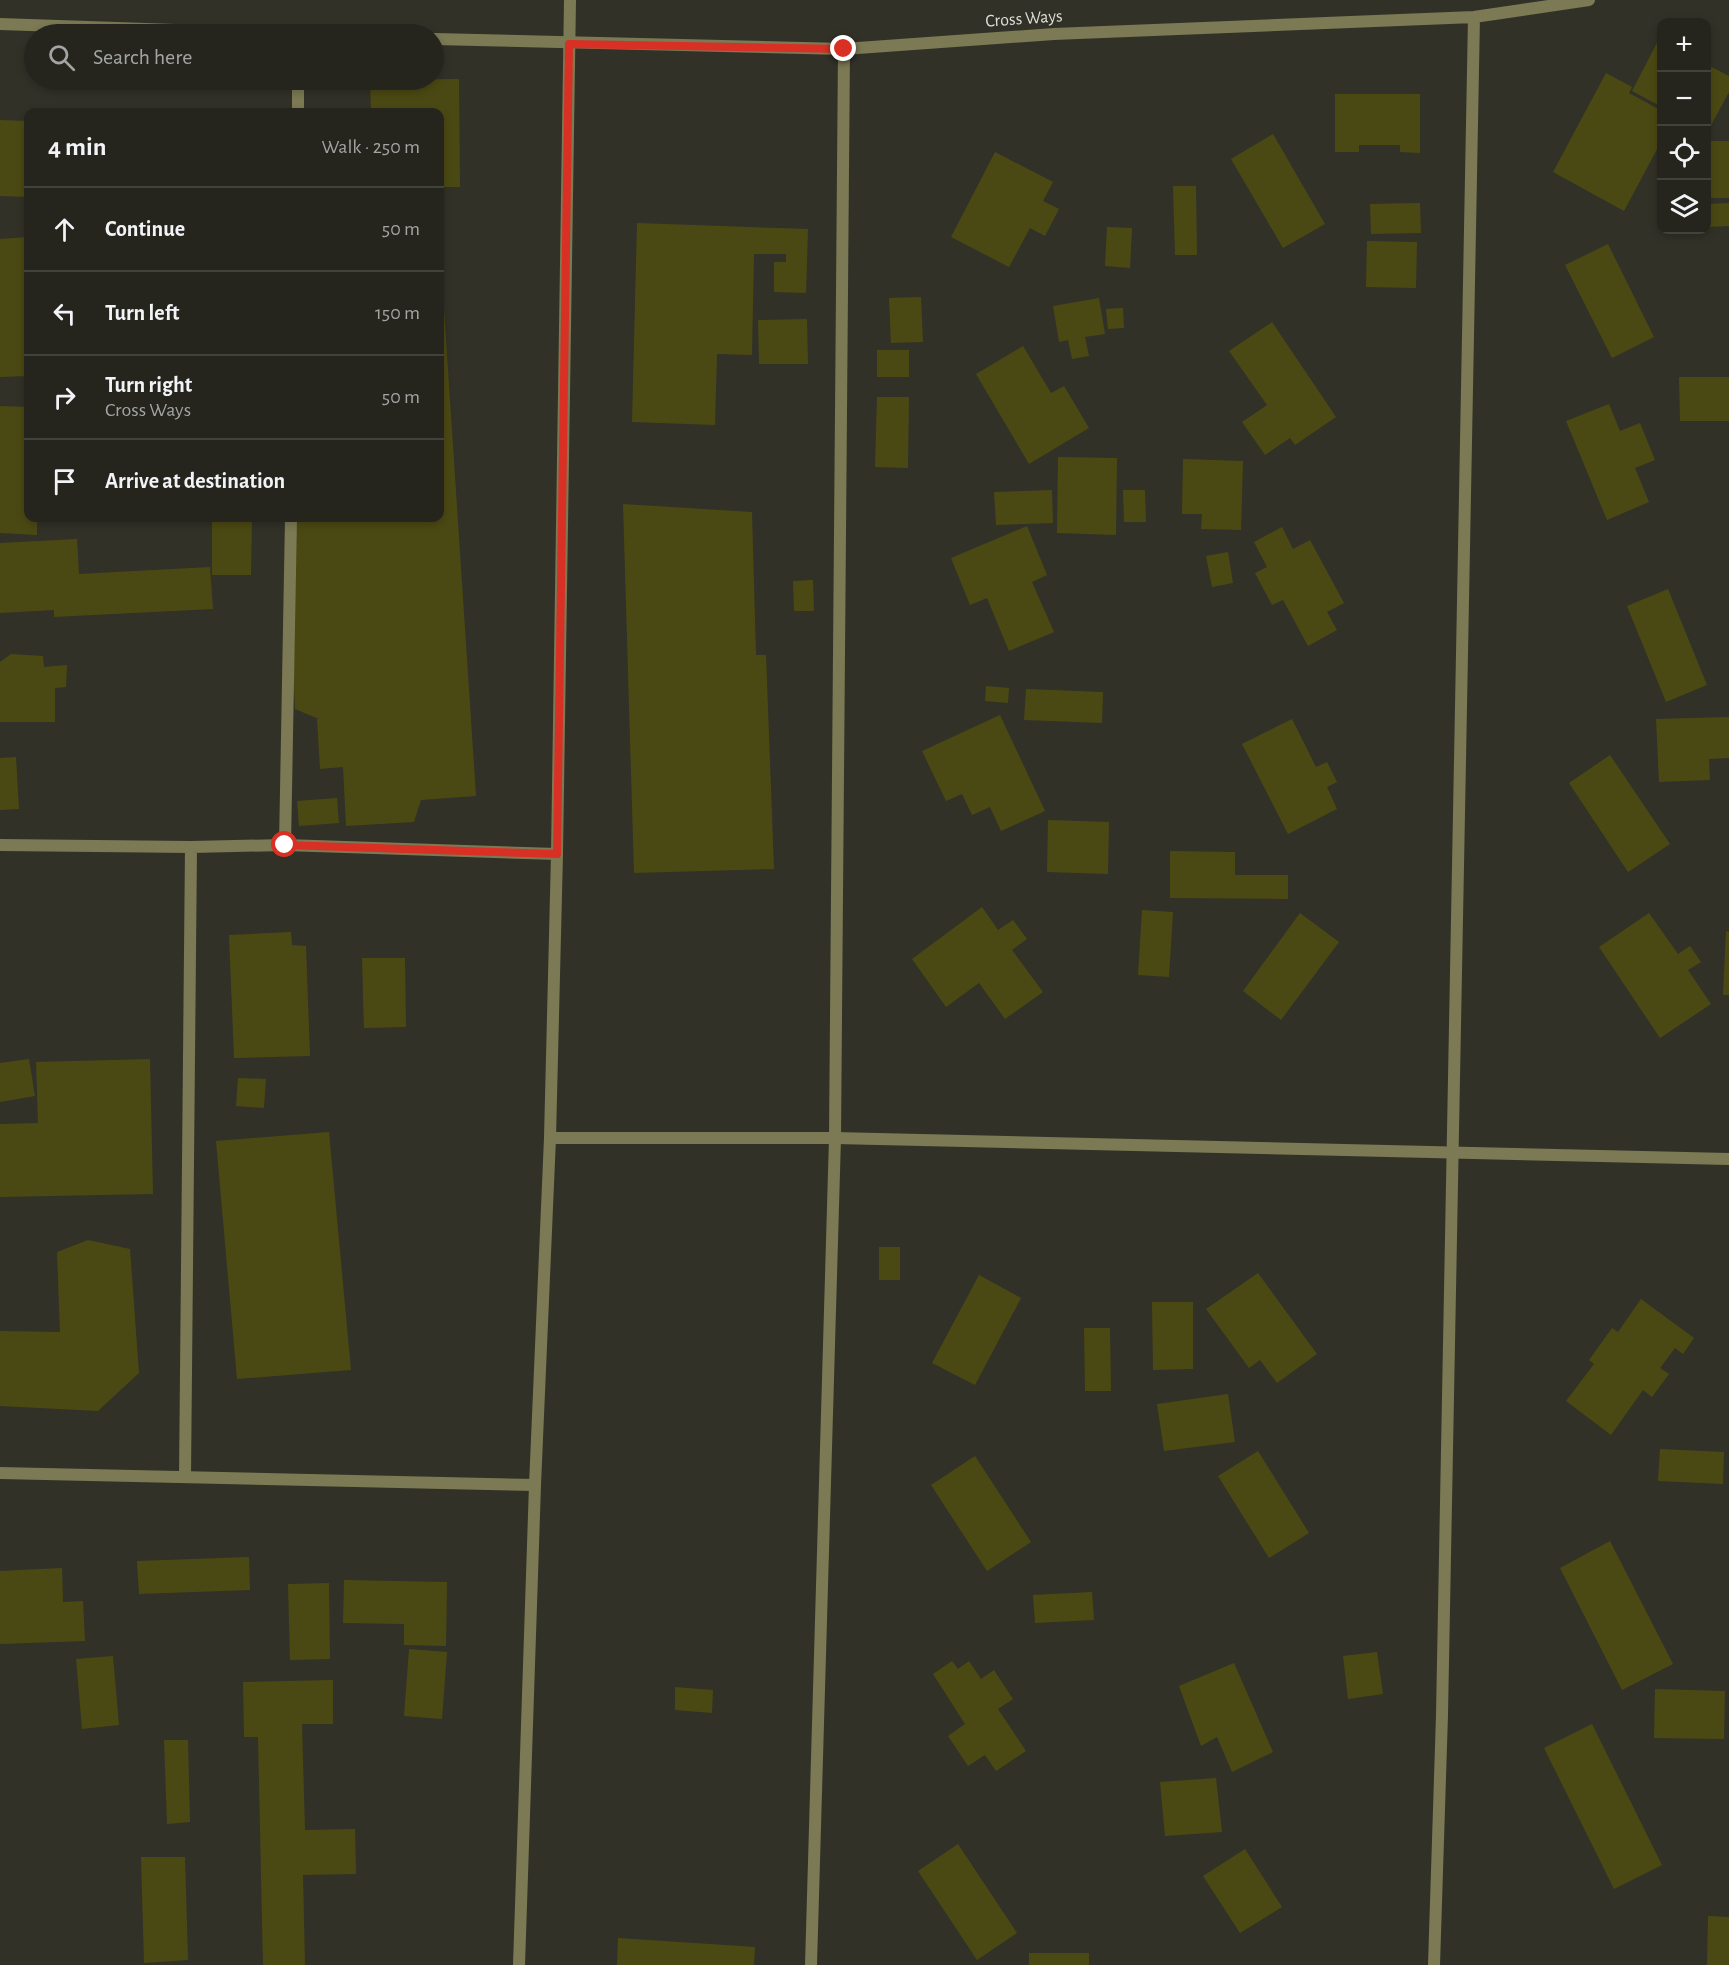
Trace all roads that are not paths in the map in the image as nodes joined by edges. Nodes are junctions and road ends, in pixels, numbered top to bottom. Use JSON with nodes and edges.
{"nodes":[{"id":1,"x":570,"y":0,"type":"edge"},
{"id":2,"x":1588,"y":0,"type":"edge"},
{"id":3,"x":1474,"y":17,"type":"junction"},
{"id":4,"x":0,"y":24,"type":"edge"},
{"id":5,"x":24,"y":25,"type":"edge"},
{"id":6,"x":444,"y":39,"type":"edge"},
{"id":7,"x":569,"y":44,"type":"junction"},
{"id":8,"x":844,"y":49,"type":"junction"},
{"id":9,"x":298,"y":90,"type":"edge"},
{"id":10,"x":297,"y":108,"type":"edge"},
{"id":11,"x":291,"y":522,"type":"edge"},
{"id":12,"x":0,"y":845,"type":"edge"},
{"id":13,"x":285,"y":845,"type":"junction"},
{"id":14,"x":191,"y":847,"type":"junction"},
{"id":15,"x":557,"y":854,"type":"junction"},
{"id":16,"x":550,"y":1138,"type":"junction"},
{"id":17,"x":835,"y":1138,"type":"junction"},
{"id":18,"x":1452,"y":1153,"type":"junction"},
{"id":19,"x":1729,"y":1159,"type":"edge"},
{"id":20,"x":0,"y":1473,"type":"edge"},
{"id":21,"x":184,"y":1477,"type":"junction"},
{"id":22,"x":535,"y":1485,"type":"junction"},
{"id":23,"x":519,"y":1965,"type":"edge"},
{"id":24,"x":811,"y":1965,"type":"edge"},
{"id":25,"x":1434,"y":1965,"type":"edge"}],
"edges":[{"from":1,"to":7,"type":"street"},
{"from":2,"to":3,"type":"street","name":"Cross Ways"},
{"from":3,"to":8,"type":"street","name":"Cross Ways"},
{"from":3,"to":18,"type":"street"},
{"from":4,"to":5,"type":"street"},
{"from":6,"to":7,"type":"street","name":"Cross Ways"},
{"from":7,"to":8,"type":"street","name":"Cross Ways"},
{"from":7,"to":15,"type":"street"},
{"from":8,"to":17,"type":"street"},
{"from":9,"to":10,"type":"street"},
{"from":11,"to":13,"type":"street"},
{"from":12,"to":14,"type":"street"},
{"from":13,"to":14,"type":"street"},
{"from":13,"to":15,"type":"street"},
{"from":14,"to":21,"type":"street"},
{"from":15,"to":16,"type":"street"},
{"from":16,"to":17,"type":"street"},
{"from":16,"to":22,"type":"street"},
{"from":17,"to":18,"type":"street"},
{"from":17,"to":24,"type":"street"},
{"from":18,"to":19,"type":"street"},
{"from":18,"to":25,"type":"street"},
{"from":20,"to":21,"type":"street"},
{"from":21,"to":22,"type":"street"},
{"from":22,"to":23,"type":"street"}]}
